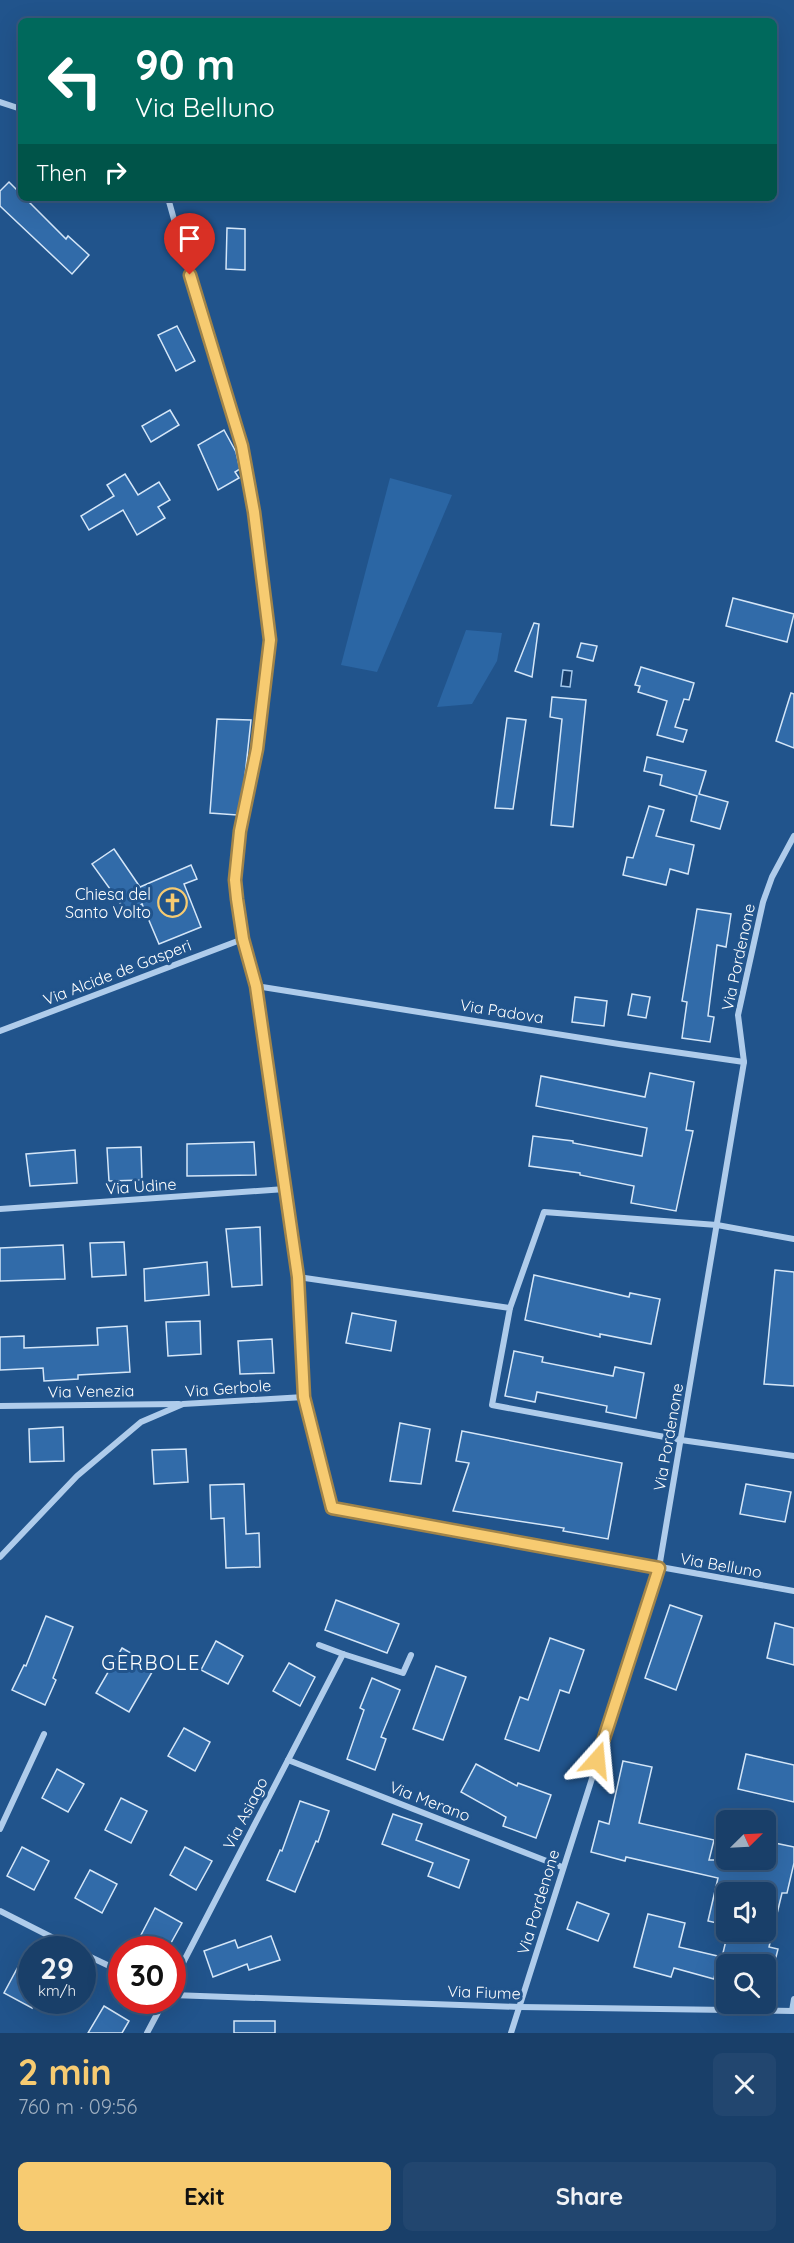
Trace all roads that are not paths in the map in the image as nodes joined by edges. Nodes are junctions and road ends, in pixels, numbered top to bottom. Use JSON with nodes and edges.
{"nodes":[{"id":1,"x":0,"y":102,"type":"edge"},
{"id":2,"x":18,"y":108,"type":"edge"},
{"id":3,"x":169,"y":201,"type":"edge"},
{"id":4,"x":794,"y":836,"type":"edge"},
{"id":5,"x":243,"y":939,"type":"junction"},
{"id":6,"x":256,"y":986,"type":"junction"},
{"id":7,"x":0,"y":1031,"type":"edge"},
{"id":8,"x":744,"y":1062,"type":"junction"},
{"id":9,"x":285,"y":1189,"type":"junction"},
{"id":10,"x":0,"y":1209,"type":"edge"},
{"id":11,"x":717,"y":1225,"type":"junction"},
{"id":12,"x":794,"y":1239,"type":"edge"},
{"id":13,"x":298,"y":1277,"type":"junction"},
{"id":14,"x":510,"y":1308,"type":"junction"},
{"id":15,"x":304,"y":1397,"type":"junction"},
{"id":16,"x":183,"y":1404,"type":"junction"},
{"id":17,"x":0,"y":1406,"type":"edge"},
{"id":18,"x":681,"y":1440,"type":"junction"},
{"id":19,"x":794,"y":1456,"type":"edge"},
{"id":20,"x":0,"y":1557,"type":"edge"},
{"id":21,"x":659,"y":1568,"type":"junction"},
{"id":22,"x":794,"y":1591,"type":"edge"},
{"id":23,"x":319,"y":1645,"type":"dead end"},
{"id":24,"x":343,"y":1654,"type":"junction"},
{"id":25,"x":411,"y":1655,"type":"dead end"},
{"id":26,"x":44,"y":1734,"type":"dead end"},
{"id":27,"x":288,"y":1760,"type":"junction"},
{"id":28,"x":0,"y":1829,"type":"edge"},
{"id":29,"x":562,"y":1867,"type":"junction"},
{"id":30,"x":0,"y":1911,"type":"edge"},
{"id":31,"x":49,"y":1936,"type":"edge"},
{"id":32,"x":186,"y":1957,"type":"edge"},
{"id":33,"x":186,"y":1995,"type":"edge"},
{"id":34,"x":794,"y":1999,"type":"edge"},
{"id":35,"x":520,"y":2007,"type":"junction"},
{"id":36,"x":793,"y":2011,"type":"edge"},
{"id":37,"x":157,"y":2014,"type":"edge"},
{"id":38,"x":147,"y":2033,"type":"edge"},
{"id":39,"x":511,"y":2033,"type":"edge"}],
"edges":[{"from":1,"to":2,"type":"street"},
{"from":3,"to":5,"type":"street"},
{"from":4,"to":8,"type":"street","name":"Via Pordenone"},
{"from":5,"to":6,"type":"street"},
{"from":5,"to":7,"type":"street","name":"Via Alcide de Gasperi"},
{"from":6,"to":8,"type":"street","name":"Via Padova"},
{"from":6,"to":9,"type":"street"},
{"from":8,"to":11,"type":"street","name":"Via Pordenone"},
{"from":9,"to":10,"type":"street","name":"Via Udine"},
{"from":9,"to":13,"type":"street"},
{"from":11,"to":12,"type":"street"},
{"from":11,"to":14,"type":"street"},
{"from":11,"to":18,"type":"street","name":"Via Pordenone"},
{"from":13,"to":14,"type":"street"},
{"from":13,"to":15,"type":"street"},
{"from":14,"to":18,"type":"street"},
{"from":15,"to":16,"type":"street","name":"Via Gerbole"},
{"from":15,"to":21,"type":"street","name":"Via Belluno"},
{"from":16,"to":17,"type":"street","name":"Via Venezia"},
{"from":16,"to":20,"type":"street","name":"Via Gerbole"},
{"from":18,"to":19,"type":"street"},
{"from":18,"to":21,"type":"street","name":"Via Pordenone"},
{"from":21,"to":22,"type":"street","name":"Via Belluno"},
{"from":21,"to":29,"type":"street","name":"Via Pordenone"},
{"from":23,"to":24,"type":"street"},
{"from":24,"to":25,"type":"street"},
{"from":24,"to":27,"type":"street","name":"Via Asiago"},
{"from":26,"to":28,"type":"street"},
{"from":27,"to":29,"type":"street","name":"Via Merano"},
{"from":27,"to":32,"type":"street","name":"Via Asiago"},
{"from":29,"to":35,"type":"street","name":"Via Pordenone"},
{"from":30,"to":31,"type":"street"},
{"from":33,"to":35,"type":"street","name":"Via Fiume"},
{"from":34,"to":36,"type":"street"},
{"from":35,"to":36,"type":"street","name":"Via Fiume"},
{"from":35,"to":39,"type":"street","name":"Via Pordenone"},
{"from":37,"to":38,"type":"street"}]}
